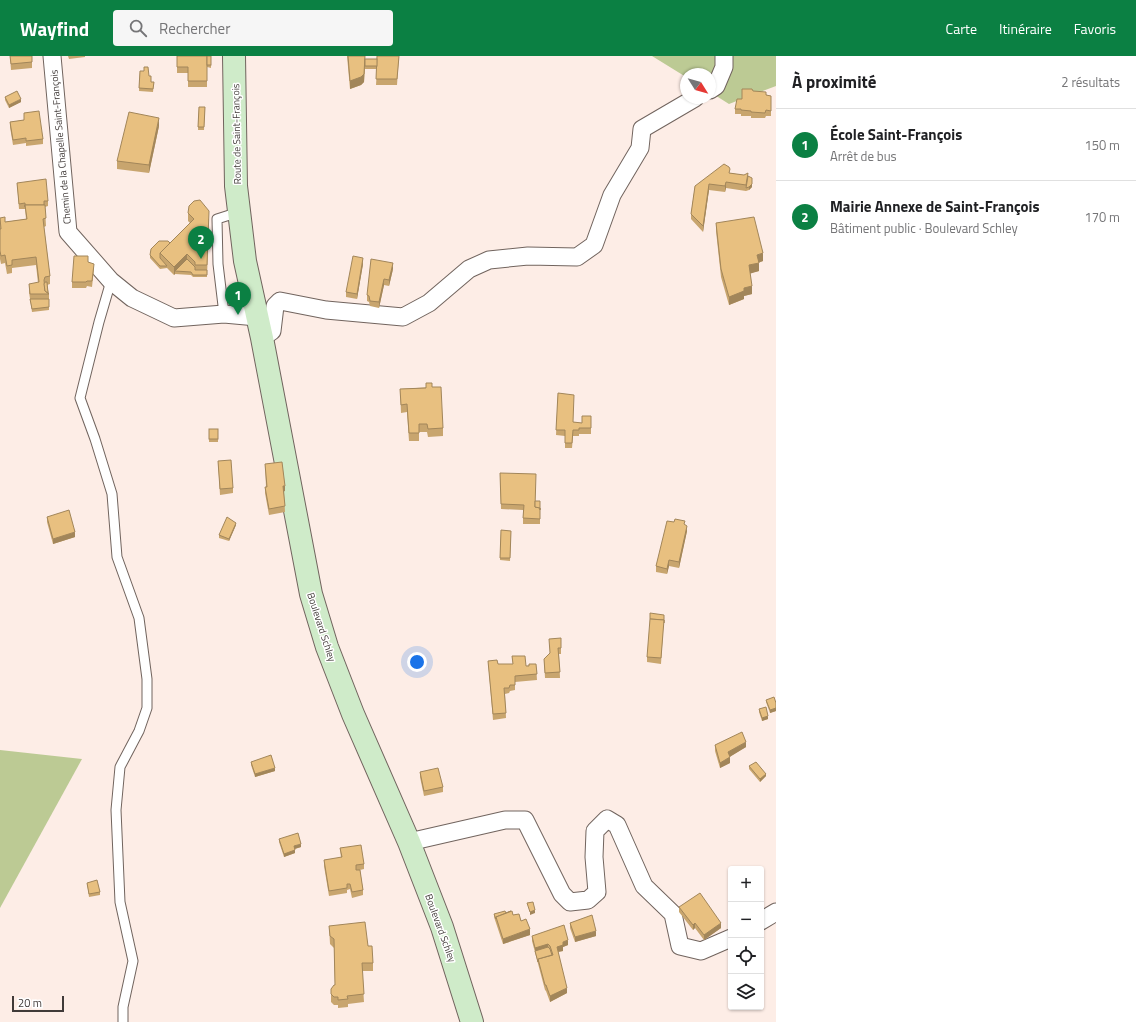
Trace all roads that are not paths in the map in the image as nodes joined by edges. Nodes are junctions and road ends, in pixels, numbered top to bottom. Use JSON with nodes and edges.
{"nodes":[{"id":1,"x":52,"y":56,"type":"edge"},
{"id":2,"x":234,"y":56,"type":"edge"},
{"id":3,"x":724,"y":56,"type":"edge"},
{"id":4,"x":716,"y":86,"type":"edge"},
{"id":5,"x":685,"y":104,"type":"edge"},
{"id":6,"x":239,"y":212,"type":"junction"},
{"id":7,"x":112,"y":281,"type":"junction"},
{"id":8,"x":224,"y":314,"type":"junction"},
{"id":9,"x":257,"y":317,"type":"junction"},
{"id":10,"x":262,"y":338,"type":"junction"},
{"id":11,"x":409,"y":842,"type":"junction"},
{"id":12,"x":776,"y":912,"type":"edge"},
{"id":13,"x":764,"y":919,"type":"edge"},
{"id":14,"x":728,"y":939,"type":"edge"},
{"id":15,"x":123,"y":1022,"type":"edge"},
{"id":16,"x":472,"y":1022,"type":"edge"}],
"edges":[{"from":1,"to":7,"type":"street","name":"Chemin de la Chapelle Saint-François"},
{"from":2,"to":6,"type":"main road","name":"Route de Saint-François"},
{"from":3,"to":4,"type":"street"},
{"from":5,"to":10,"type":"street"},
{"from":6,"to":8,"type":"lane"},
{"from":6,"to":9,"type":"main road","name":"Boulevard Schley"},
{"from":7,"to":8,"type":"street","name":"Chemin de la Chapelle Saint-François"},
{"from":7,"to":15,"type":"lane"},
{"from":8,"to":9,"type":"street","name":"Chemin de la Chapelle Saint-François"},
{"from":9,"to":10,"type":"main road","name":"Boulevard Schley"},
{"from":10,"to":11,"type":"main road","name":"Boulevard Schley"},
{"from":11,"to":14,"type":"street"},
{"from":11,"to":16,"type":"main road","name":"Boulevard Schley"},
{"from":12,"to":13,"type":"street"}]}
